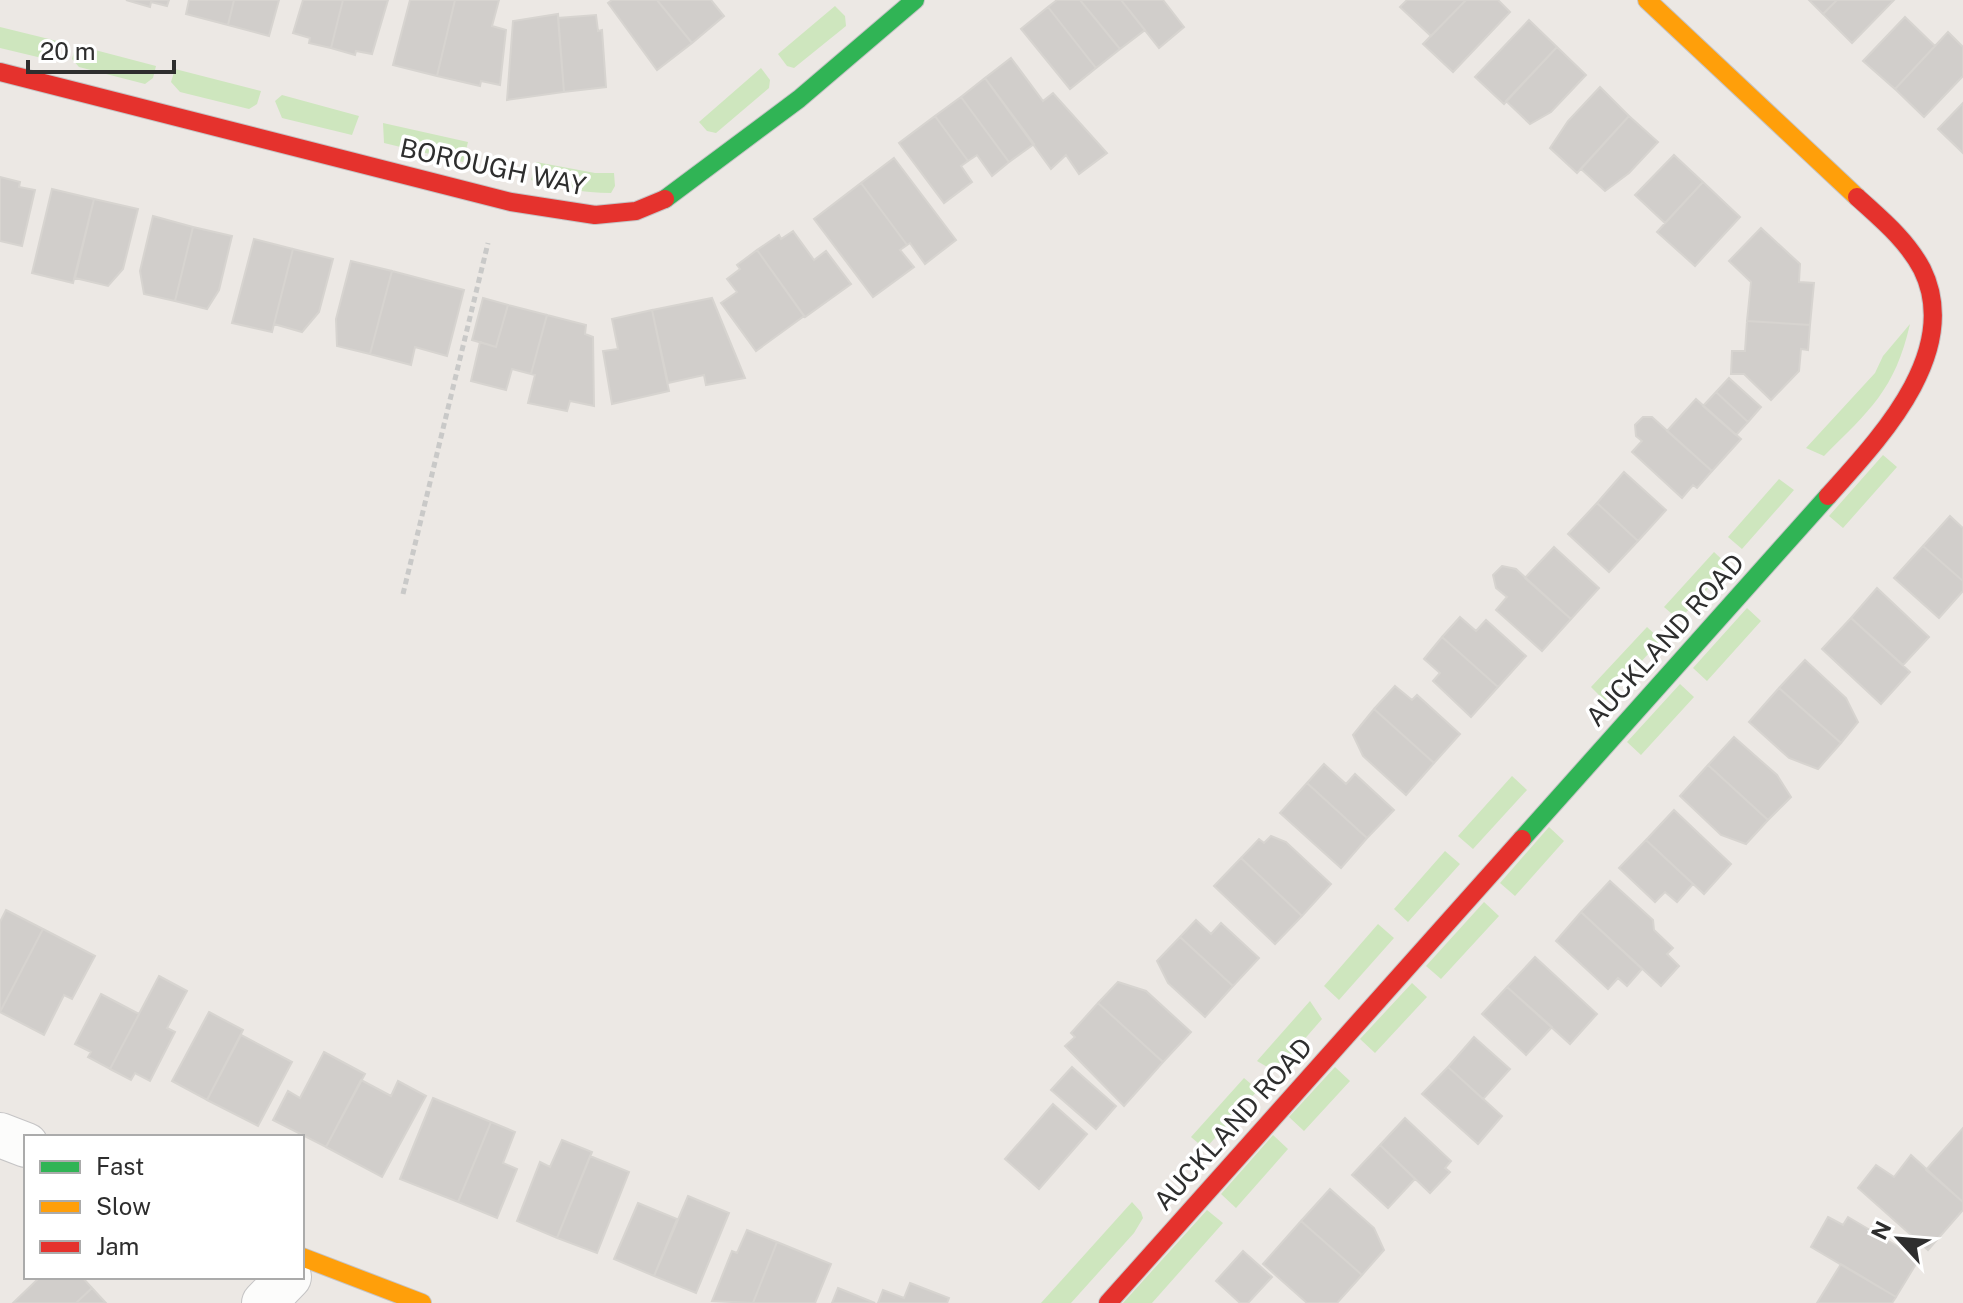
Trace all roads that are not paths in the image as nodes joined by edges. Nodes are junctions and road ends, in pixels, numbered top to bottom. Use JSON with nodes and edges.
{"nodes":[{"id":1,"x":915,"y":0,"type":"edge"},
{"id":2,"x":1647,"y":0,"type":"edge"},
{"id":3,"x":0,"y":72,"type":"edge"},
{"id":4,"x":0,"y":1135,"type":"edge"},
{"id":5,"x":24,"y":1144,"type":"edge"},
{"id":6,"x":304,"y":1265,"type":"edge"},
{"id":7,"x":286,"y":1279,"type":"edge"},
{"id":8,"x":264,"y":1303,"type":"edge"},
{"id":9,"x":422,"y":1303,"type":"edge"},
{"id":10,"x":1108,"y":1303,"type":"edge"}],
"edges":[{"from":1,"to":3,"type":"street","name":"BOROUGH WAY"},
{"from":2,"to":10,"type":"street","name":"AUCKLAND ROAD"},
{"from":4,"to":5,"type":"street"},
{"from":6,"to":9,"type":"street"},
{"from":7,"to":8,"type":"street"}]}
